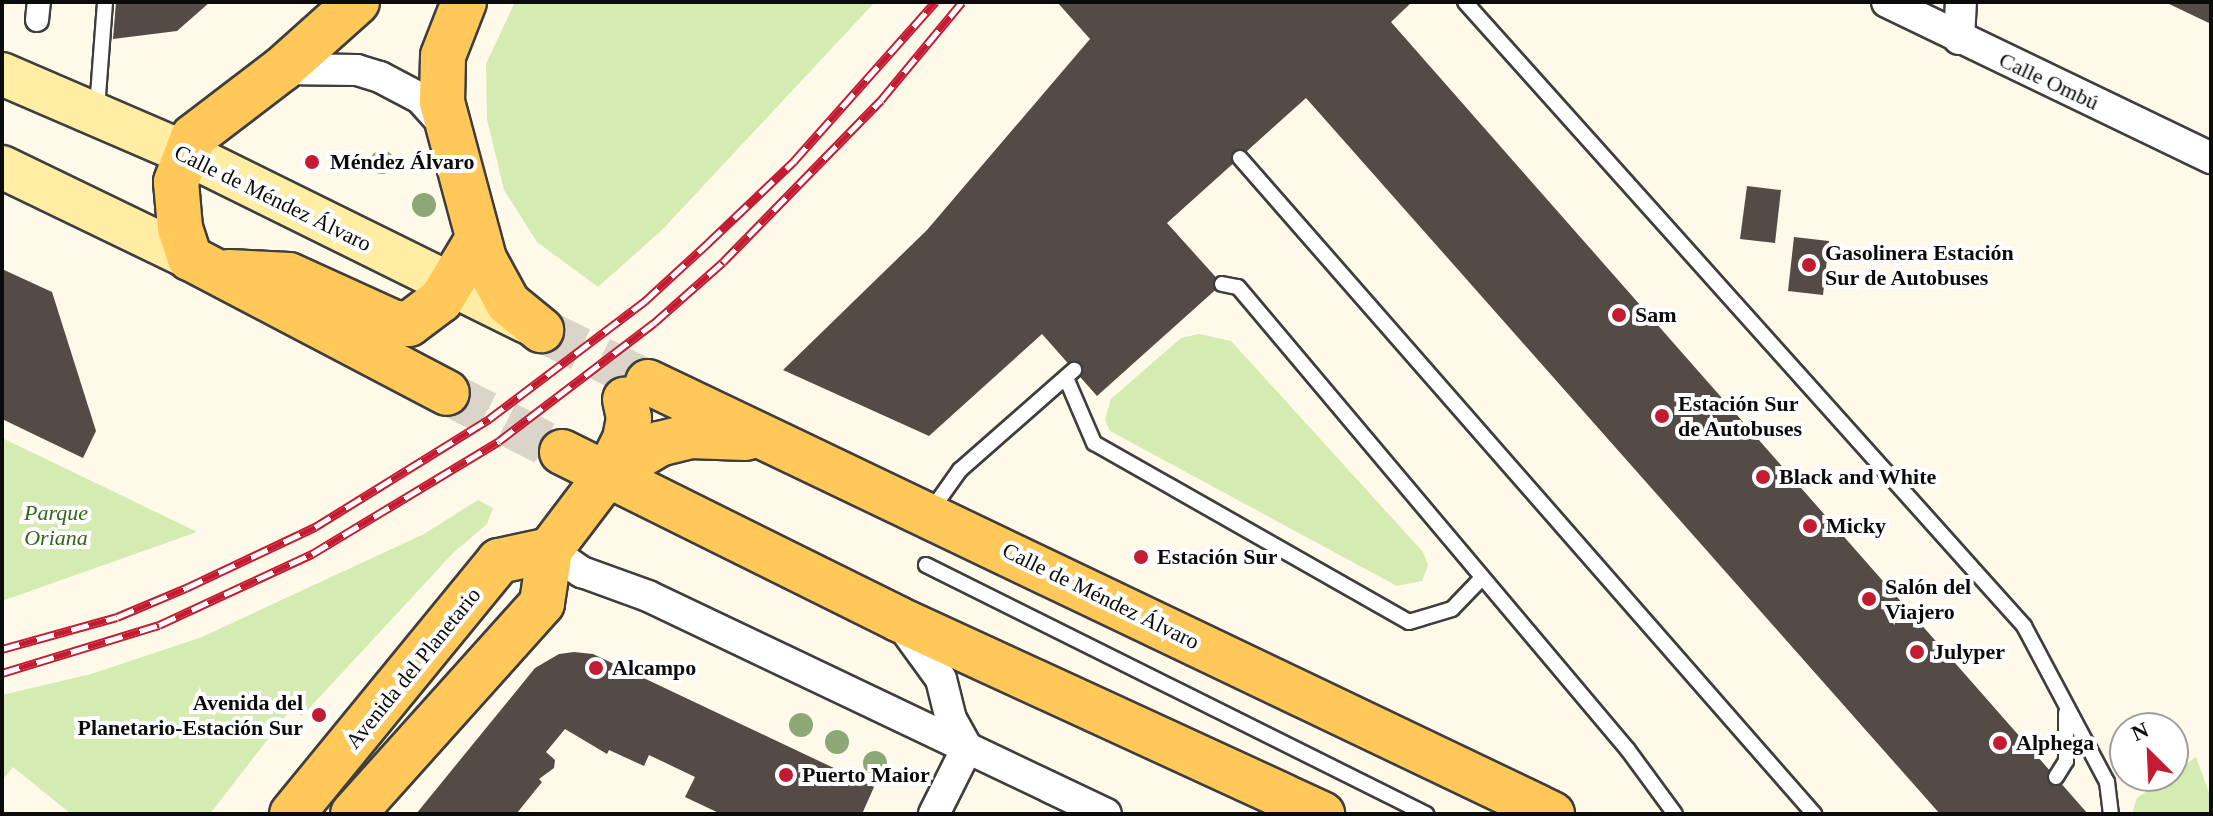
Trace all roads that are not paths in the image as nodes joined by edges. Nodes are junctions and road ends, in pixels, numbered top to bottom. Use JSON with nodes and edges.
{"nodes":[{"id":1,"x":105,"y":2,"type":"edge"},
{"id":2,"x":357,"y":2,"type":"edge"},
{"id":3,"x":464,"y":2,"type":"edge"},
{"id":4,"x":1465,"y":2,"type":"edge"},
{"id":5,"x":1887,"y":2,"type":"edge"},
{"id":6,"x":1961,"y":2,"type":"edge"},
{"id":7,"x":1959,"y":39,"type":"junction"},
{"id":8,"x":282,"y":69,"type":"junction"},
{"id":9,"x":2,"y":74,"type":"edge"},
{"id":10,"x":96,"y":118,"type":"junction"},
{"id":11,"x":449,"y":130,"type":"junction"},
{"id":12,"x":183,"y":152,"type":"junction"},
{"id":13,"x":1240,"y":158,"type":"dead end"},
{"id":14,"x":2211,"y":158,"type":"edge"},
{"id":15,"x":2,"y":167,"type":"edge"},
{"id":16,"x":477,"y":240,"type":"junction"},
{"id":17,"x":204,"y":265,"type":"junction"},
{"id":18,"x":1222,"y":284,"type":"dead end"},
{"id":19,"x":451,"y":286,"type":"junction"},
{"id":20,"x":534,"y":326,"type":"joint"},
{"id":21,"x":447,"y":393,"type":"tunnel mouth"},
{"id":22,"x":760,"y":437,"type":"junction"},
{"id":23,"x":562,"y":452,"type":"tunnel mouth"},
{"id":24,"x":607,"y":475,"type":"junction"},
{"id":25,"x":929,"y":514,"type":"junction"},
{"id":26,"x":550,"y":550,"type":"junction"},
{"id":27,"x":926,"y":565,"type":"dead end"},
{"id":28,"x":1480,"y":580,"type":"junction"},
{"id":29,"x":898,"y":619,"type":"junction"},
{"id":30,"x":2064,"y":697,"type":"junction"},
{"id":31,"x":967,"y":748,"type":"junction"},
{"id":32,"x":2056,"y":777,"type":"dead end"},
{"id":33,"x":356,"y":812,"type":"edge"},
{"id":34,"x":292,"y":814,"type":"edge"},
{"id":35,"x":934,"y":814,"type":"edge"},
{"id":36,"x":1106,"y":814,"type":"edge"},
{"id":37,"x":1322,"y":814,"type":"edge"},
{"id":38,"x":1426,"y":814,"type":"edge"},
{"id":39,"x":1552,"y":814,"type":"edge"},
{"id":40,"x":1675,"y":814,"type":"edge"},
{"id":41,"x":1814,"y":814,"type":"edge"},
{"id":42,"x":2111,"y":814,"type":"edge"}],
"edges":[{"from":1,"to":10,"type":"lane"},
{"from":2,"to":8,"type":"main road"},
{"from":3,"to":11,"type":"main road"},
{"from":4,"to":30,"type":"lane"},
{"from":5,"to":7,"type":"street","name":"Calle Ombú"},
{"from":6,"to":7,"type":"street"},
{"from":7,"to":14,"type":"street","name":"Calle Ombú"},
{"from":8,"to":11,"type":"street"},
{"from":8,"to":12,"type":"main road"},
{"from":9,"to":10,"type":"main road","name":"Calle de Méndez Álvaro"},
{"from":10,"to":12,"type":"main road","name":"Calle de Méndez Álvaro"},
{"from":11,"to":16,"type":"main road"},
{"from":12,"to":17,"type":"main road"},
{"from":12,"to":19,"type":"main road","name":"Calle de Méndez Álvaro"},
{"from":13,"to":41,"type":"lane"},
{"from":15,"to":17,"type":"main road"},
{"from":16,"to":19,"type":"main road"},
{"from":16,"to":20,"type":"main road"},
{"from":17,"to":19,"type":"main road"},
{"from":17,"to":21,"type":"main road"},
{"from":18,"to":28,"type":"lane"},
{"from":19,"to":20,"type":"main road","name":"Calle de Méndez Álvaro"},
{"from":22,"to":24,"type":"main road"},
{"from":22,"to":24,"type":"main road","name":"Calle de Méndez Álvaro"},
{"from":22,"to":25,"type":"main road","name":"Calle de Méndez Álvaro"},
{"from":23,"to":24,"type":"main road"},
{"from":24,"to":26,"type":"main road"},
{"from":24,"to":29,"type":"main road"},
{"from":25,"to":28,"type":"lane"},
{"from":25,"to":39,"type":"main road","name":"Calle de Méndez Álvaro"},
{"from":26,"to":31,"type":"street"},
{"from":26,"to":33,"type":"main road"},
{"from":26,"to":34,"type":"main road","name":"Avenida del Planetario"},
{"from":27,"to":38,"type":"lane"},
{"from":28,"to":40,"type":"lane"},
{"from":29,"to":31,"type":"street"},
{"from":29,"to":37,"type":"main road"},
{"from":30,"to":32,"type":"lane"},
{"from":30,"to":42,"type":"lane"},
{"from":31,"to":35,"type":"street"},
{"from":31,"to":36,"type":"street"}]}
